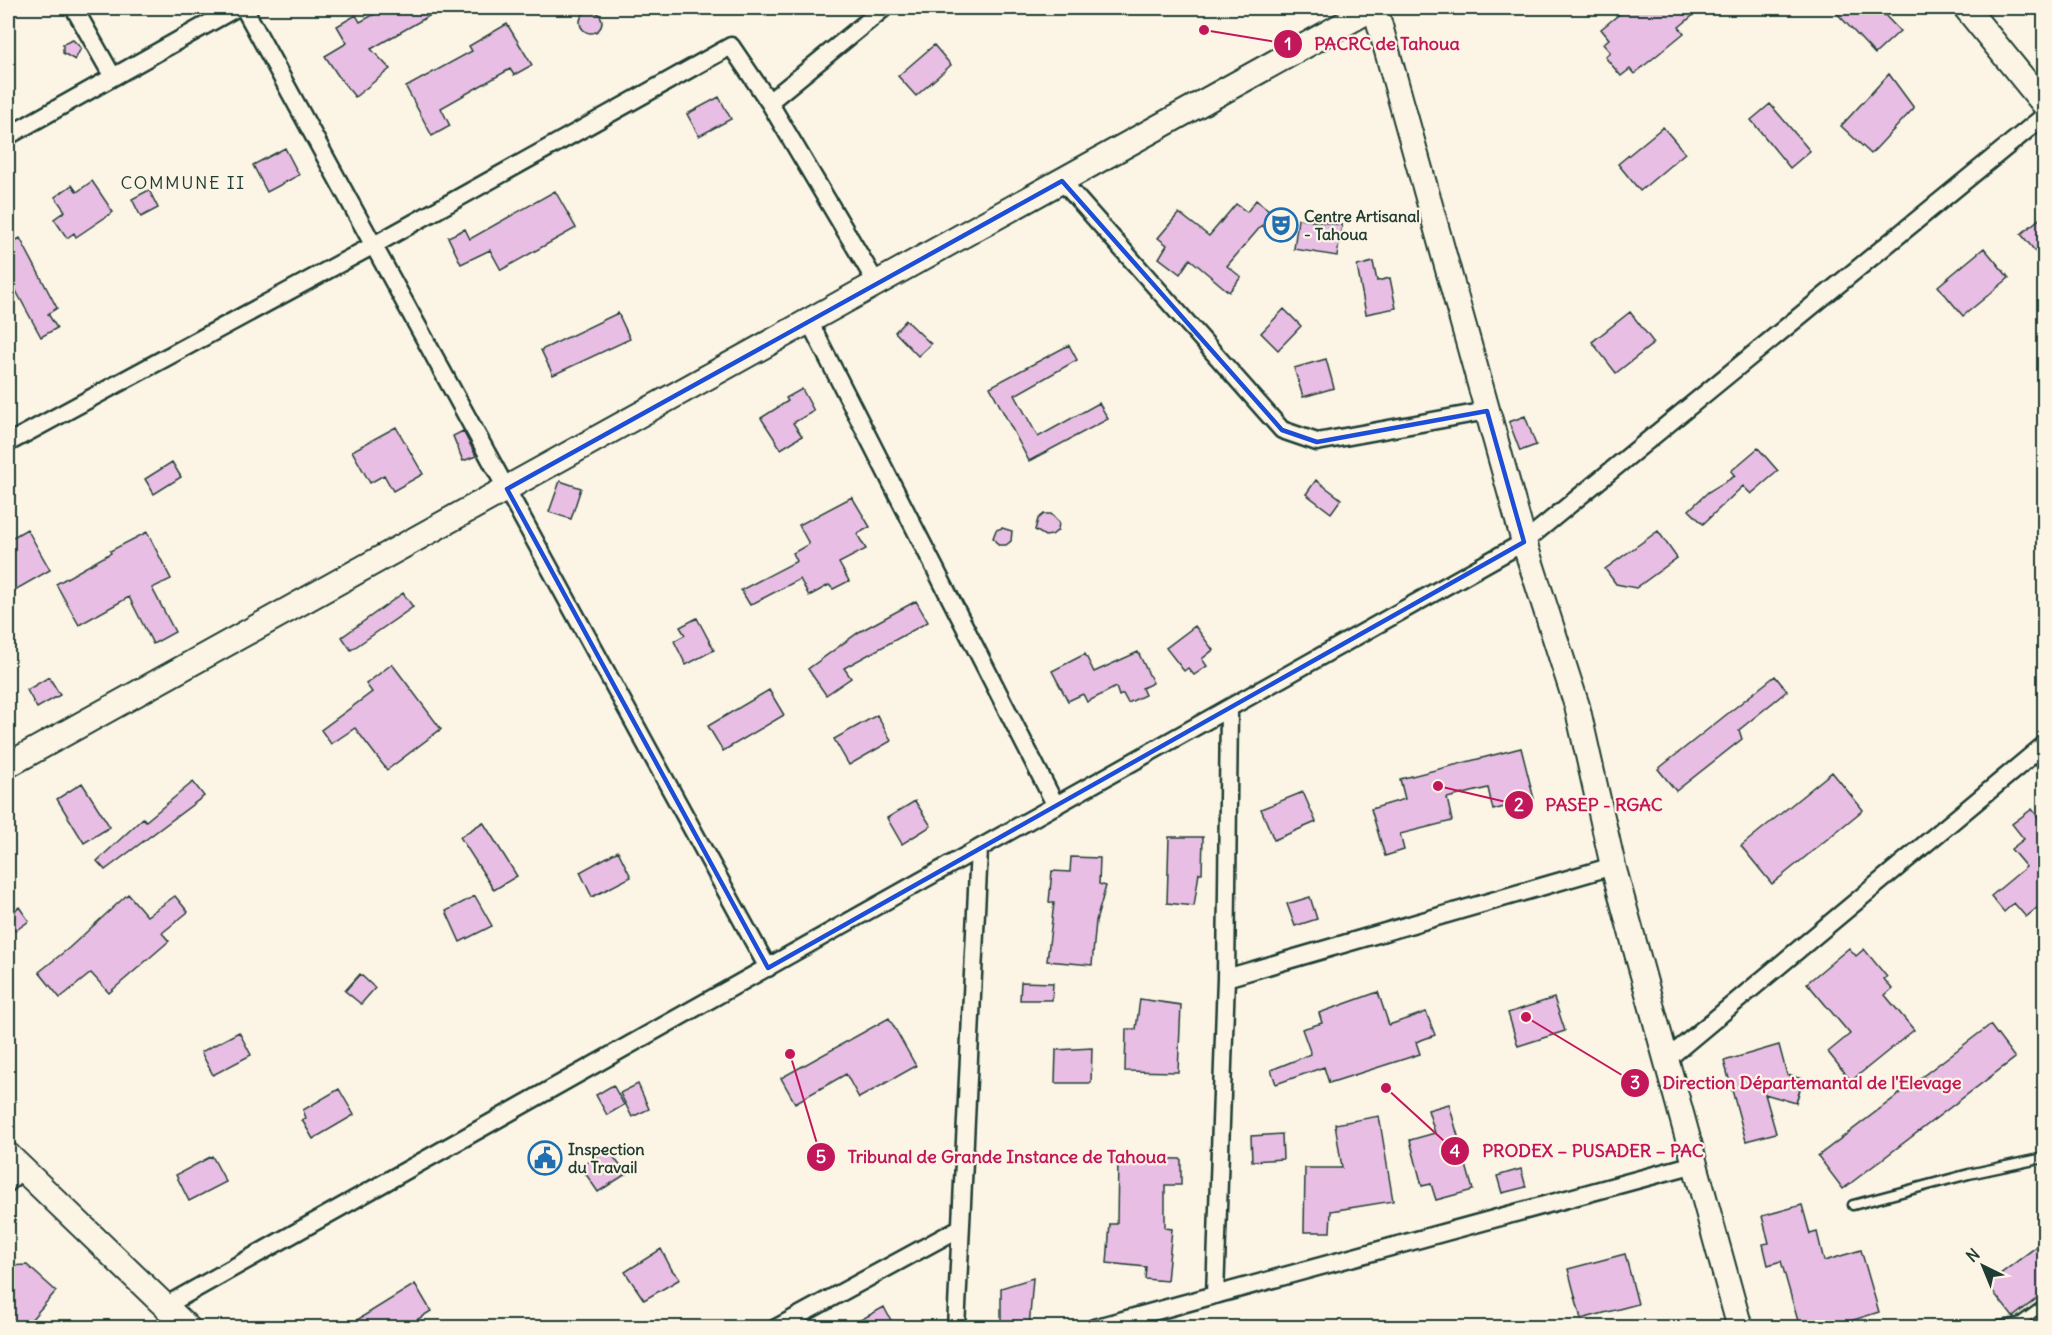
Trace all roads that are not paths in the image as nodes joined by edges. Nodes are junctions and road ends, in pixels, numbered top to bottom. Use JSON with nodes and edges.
{"nodes":[{"id":1,"x":74,"y":8,"type":"edge"},
{"id":2,"x":236,"y":8,"type":"edge"},
{"id":3,"x":244,"y":8,"type":"edge"},
{"id":4,"x":884,"y":8,"type":"edge"},
{"id":5,"x":1374,"y":8,"type":"edge"},
{"id":6,"x":1966,"y":8,"type":"edge"},
{"id":7,"x":113,"y":77,"type":"junction"},
{"id":8,"x":769,"y":102,"type":"junction"},
{"id":9,"x":2044,"y":104,"type":"edge"},
{"id":10,"x":2044,"y":116,"type":"edge"},
{"id":11,"x":8,"y":136,"type":"edge"},
{"id":12,"x":1062,"y":182,"type":"junction"},
{"id":13,"x":374,"y":245,"type":"junction"},
{"id":14,"x":877,"y":284,"type":"junction"},
{"id":15,"x":809,"y":321,"type":"junction"},
{"id":16,"x":1487,"y":411,"type":"junction"},
{"id":17,"x":8,"y":443,"type":"edge"},
{"id":18,"x":507,"y":489,"type":"junction"},
{"id":19,"x":1524,"y":542,"type":"junction"},
{"id":20,"x":1229,"y":709,"type":"junction"},
{"id":21,"x":2044,"y":745,"type":"edge"},
{"id":22,"x":8,"y":765,"type":"edge"},
{"id":23,"x":1056,"y":806,"type":"junction"},
{"id":24,"x":979,"y":849,"type":"junction"},
{"id":25,"x":1613,"y":866,"type":"junction"},
{"id":26,"x":768,"y":968,"type":"junction"},
{"id":27,"x":1226,"y":978,"type":"junction"},
{"id":28,"x":1666,"y":1060,"type":"junction"},
{"id":29,"x":2044,"y":1158,"type":"edge"},
{"id":30,"x":1695,"y":1164,"type":"junction"},
{"id":31,"x":12,"y":1169,"type":"edge"},
{"id":32,"x":1853,"y":1205,"type":"dead end"},
{"id":33,"x":960,"y":1228,"type":"junction"},
{"id":34,"x":1215,"y":1295,"type":"junction"},
{"id":35,"x":2044,"y":1305,"type":"edge"},
{"id":36,"x":165,"y":1306,"type":"junction"},
{"id":37,"x":2018,"y":1325,"type":"edge"},
{"id":38,"x":188,"y":1328,"type":"edge"},
{"id":39,"x":776,"y":1328,"type":"edge"},
{"id":40,"x":956,"y":1328,"type":"edge"},
{"id":41,"x":1094,"y":1328,"type":"edge"},
{"id":42,"x":1740,"y":1328,"type":"edge"},
{"id":43,"x":1989,"y":1328,"type":"edge"}],
"edges":[{"from":1,"to":7,"type":"street"},
{"from":2,"to":7,"type":"street"},
{"from":3,"to":13,"type":"street"},
{"from":4,"to":8,"type":"street"},
{"from":5,"to":12,"type":"street"},
{"from":5,"to":16,"type":"street"},
{"from":6,"to":9,"type":"street"},
{"from":7,"to":11,"type":"street"},
{"from":8,"to":13,"type":"street"},
{"from":8,"to":14,"type":"street"},
{"from":10,"to":19,"type":"street"},
{"from":12,"to":14,"type":"street"},
{"from":12,"to":16,"type":"street"},
{"from":13,"to":17,"type":"street"},
{"from":13,"to":18,"type":"street"},
{"from":14,"to":15,"type":"street"},
{"from":15,"to":18,"type":"street"},
{"from":15,"to":23,"type":"street"},
{"from":16,"to":19,"type":"street"},
{"from":18,"to":22,"type":"street"},
{"from":18,"to":26,"type":"street"},
{"from":19,"to":20,"type":"street"},
{"from":19,"to":25,"type":"street"},
{"from":20,"to":23,"type":"street"},
{"from":20,"to":27,"type":"street"},
{"from":21,"to":28,"type":"street"},
{"from":23,"to":24,"type":"street"},
{"from":24,"to":26,"type":"street"},
{"from":24,"to":33,"type":"street"},
{"from":25,"to":27,"type":"street"},
{"from":25,"to":28,"type":"street"},
{"from":26,"to":36,"type":"street"},
{"from":27,"to":34,"type":"street"},
{"from":28,"to":30,"type":"street"},
{"from":29,"to":32,"type":"lane"},
{"from":30,"to":34,"type":"street"},
{"from":30,"to":42,"type":"street"},
{"from":31,"to":36,"type":"street"},
{"from":33,"to":39,"type":"street"},
{"from":33,"to":40,"type":"street"},
{"from":34,"to":41,"type":"street"},
{"from":35,"to":37,"type":"lane"},
{"from":36,"to":38,"type":"street"},
{"from":37,"to":43,"type":"lane"}]}
